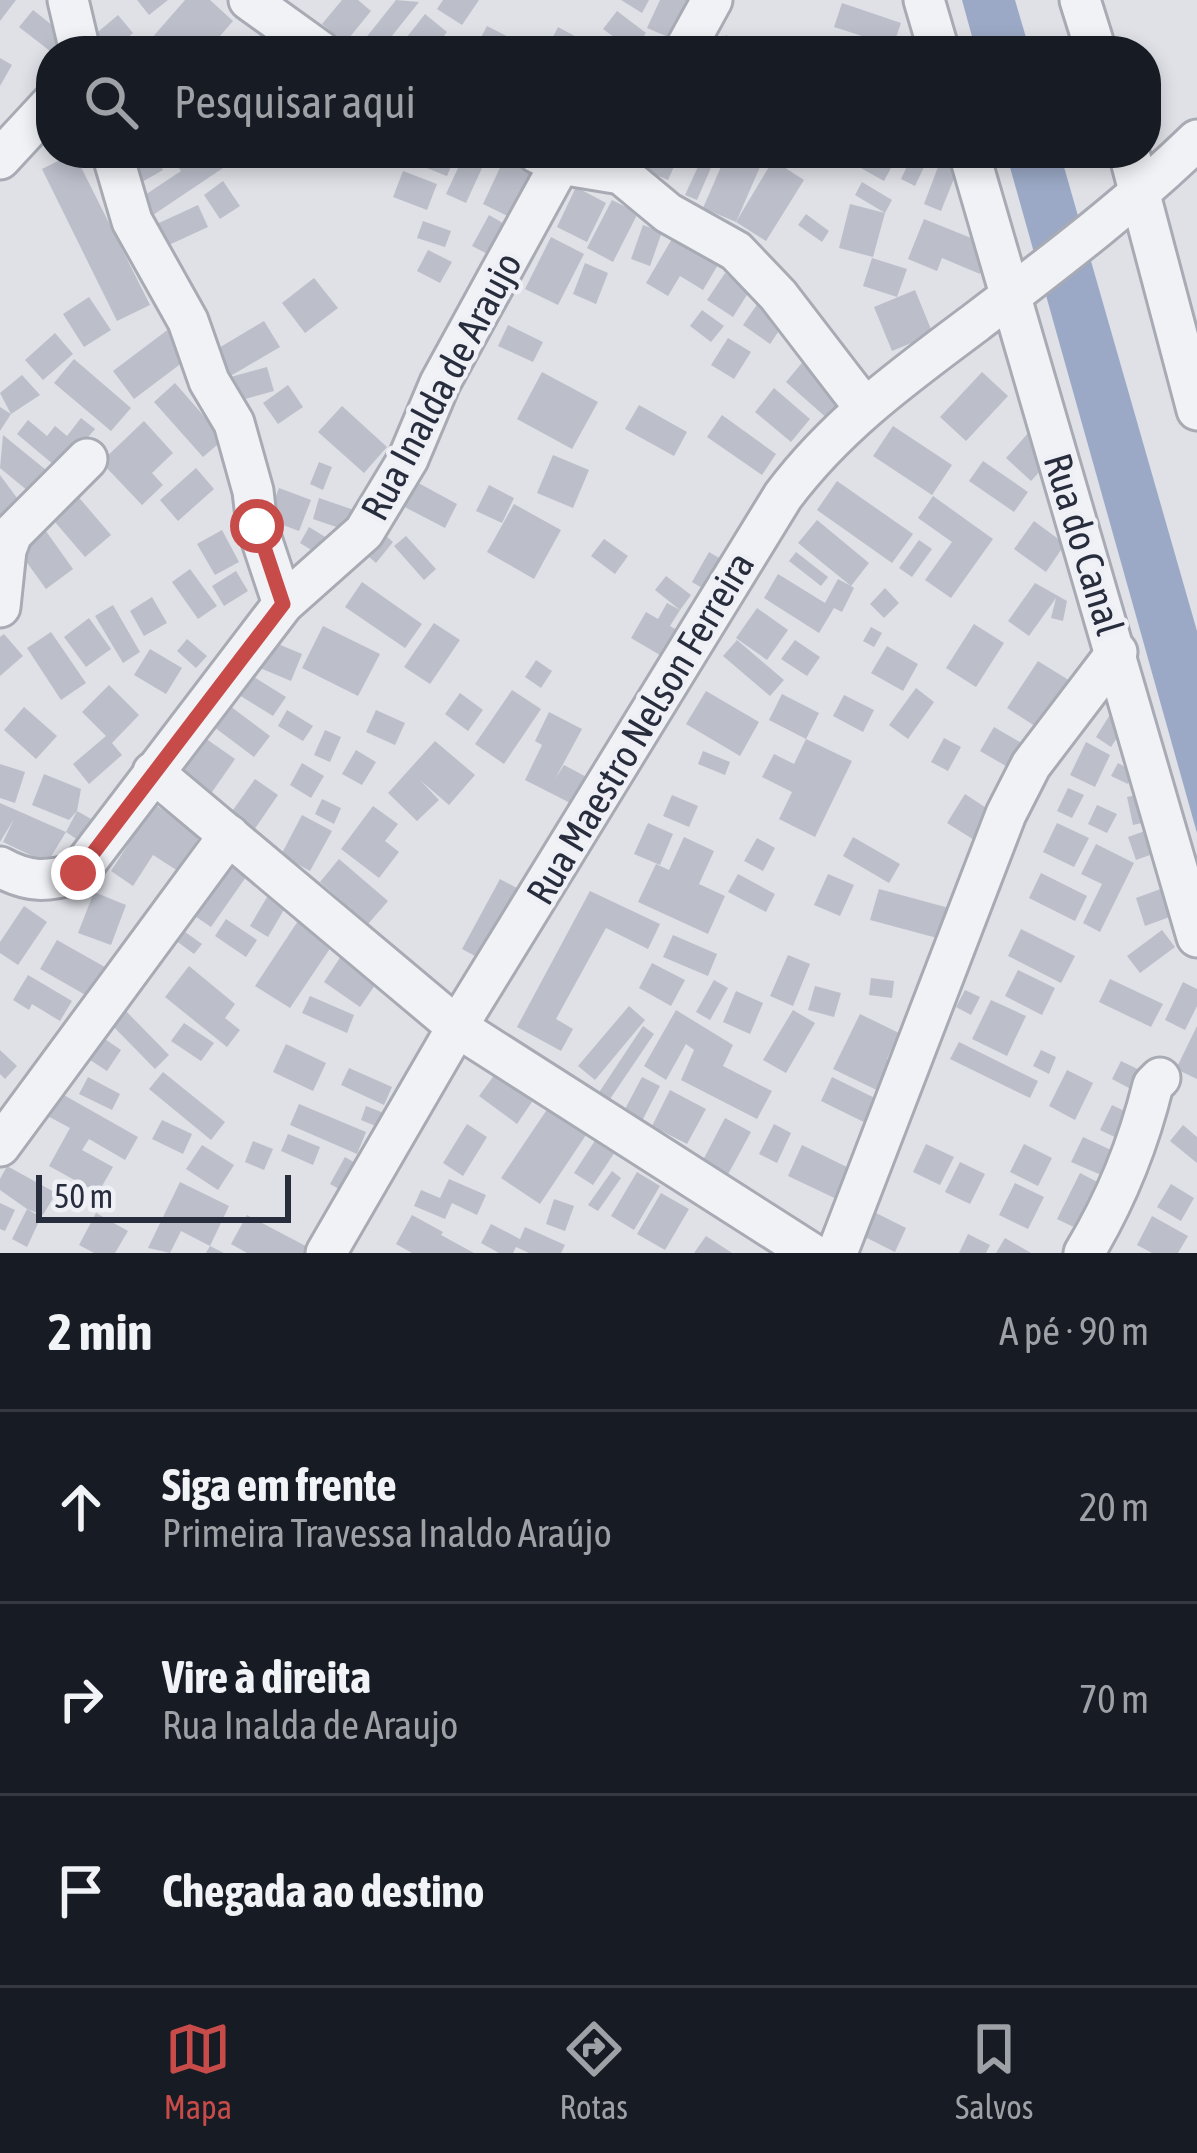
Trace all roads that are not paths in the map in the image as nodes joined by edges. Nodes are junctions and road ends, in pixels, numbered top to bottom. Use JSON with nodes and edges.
{"nodes":[{"id":1,"x":68,"y":0,"type":"edge"},
{"id":2,"x":249,"y":0,"type":"edge"},
{"id":3,"x":712,"y":0,"type":"edge"},
{"id":4,"x":924,"y":0,"type":"edge"},
{"id":5,"x":1080,"y":0,"type":"edge"},
{"id":6,"x":76,"y":36,"type":"edge"},
{"id":7,"x":299,"y":36,"type":"edge"},
{"id":8,"x":692,"y":36,"type":"edge"},
{"id":9,"x":935,"y":36,"type":"edge"},
{"id":10,"x":1091,"y":36,"type":"edge"},
{"id":11,"x":36,"y":120,"type":"edge"},
{"id":12,"x":1197,"y":140,"type":"edge"},
{"id":13,"x":0,"y":159,"type":"edge"},
{"id":14,"x":116,"y":168,"type":"edge"},
{"id":15,"x":543,"y":168,"type":"edge"},
{"id":16,"x":630,"y":168,"type":"edge"},
{"id":17,"x":974,"y":168,"type":"edge"},
{"id":18,"x":1134,"y":168,"type":"edge"},
{"id":19,"x":1142,"y":193,"type":"junction"},
{"id":20,"x":1024,"y":285,"type":"junction"},
{"id":21,"x":864,"y":407,"type":"junction"},
{"id":22,"x":1197,"y":410,"type":"edge"},
{"id":23,"x":87,"y":459,"type":"dead end"},
{"id":24,"x":283,"y":604,"type":"junction"},
{"id":25,"x":0,"y":607,"type":"edge"},
{"id":26,"x":1117,"y":652,"type":"junction"},
{"id":27,"x":153,"y":772,"type":"junction"},
{"id":28,"x":229,"y":836,"type":"junction"},
{"id":29,"x":0,"y":867,"type":"edge"},
{"id":30,"x":1197,"y":937,"type":"edge"},
{"id":31,"x":458,"y":1027,"type":"junction"},
{"id":32,"x":1160,"y":1078,"type":"dead end"},
{"id":33,"x":0,"y":1146,"type":"edge"},
{"id":34,"x":326,"y":1253,"type":"edge"},
{"id":35,"x":811,"y":1253,"type":"edge"},
{"id":36,"x":837,"y":1253,"type":"edge"},
{"id":37,"x":1084,"y":1253,"type":"edge"}],
"edges":[{"from":1,"to":6,"type":"street"},
{"from":2,"to":7,"type":"street"},
{"from":3,"to":8,"type":"street"},
{"from":4,"to":9,"type":"street"},
{"from":5,"to":10,"type":"street"},
{"from":11,"to":13,"type":"street"},
{"from":12,"to":19,"type":"street","name":"Rua Maestro Nelson Ferreira"},
{"from":14,"to":24,"type":"street"},
{"from":15,"to":24,"type":"street","name":"Rua Inalda de Araujo"},
{"from":16,"to":21,"type":"street"},
{"from":17,"to":20,"type":"street","name":"Rua do Canal"},
{"from":18,"to":19,"type":"street"},
{"from":19,"to":20,"type":"street","name":"Rua Maestro Nelson Ferreira"},
{"from":19,"to":22,"type":"street"},
{"from":20,"to":21,"type":"street","name":"Rua Maestro Nelson Ferreira"},
{"from":20,"to":26,"type":"street","name":"Rua do Canal"},
{"from":21,"to":31,"type":"street","name":"Rua Maestro Nelson Ferreira"},
{"from":23,"to":25,"type":"street"},
{"from":24,"to":27,"type":"street","name":"Rua Inalda de Araujo"},
{"from":26,"to":30,"type":"street","name":"Rua do Canal"},
{"from":26,"to":36,"type":"street"},
{"from":27,"to":28,"type":"street"},
{"from":27,"to":29,"type":"street","name":"Rua Inalda de Araujo"},
{"from":28,"to":31,"type":"street"},
{"from":28,"to":33,"type":"street"},
{"from":31,"to":34,"type":"street","name":"Rua Maestro Nelson Ferreira"},
{"from":31,"to":35,"type":"street"},
{"from":32,"to":37,"type":"street"}]}
